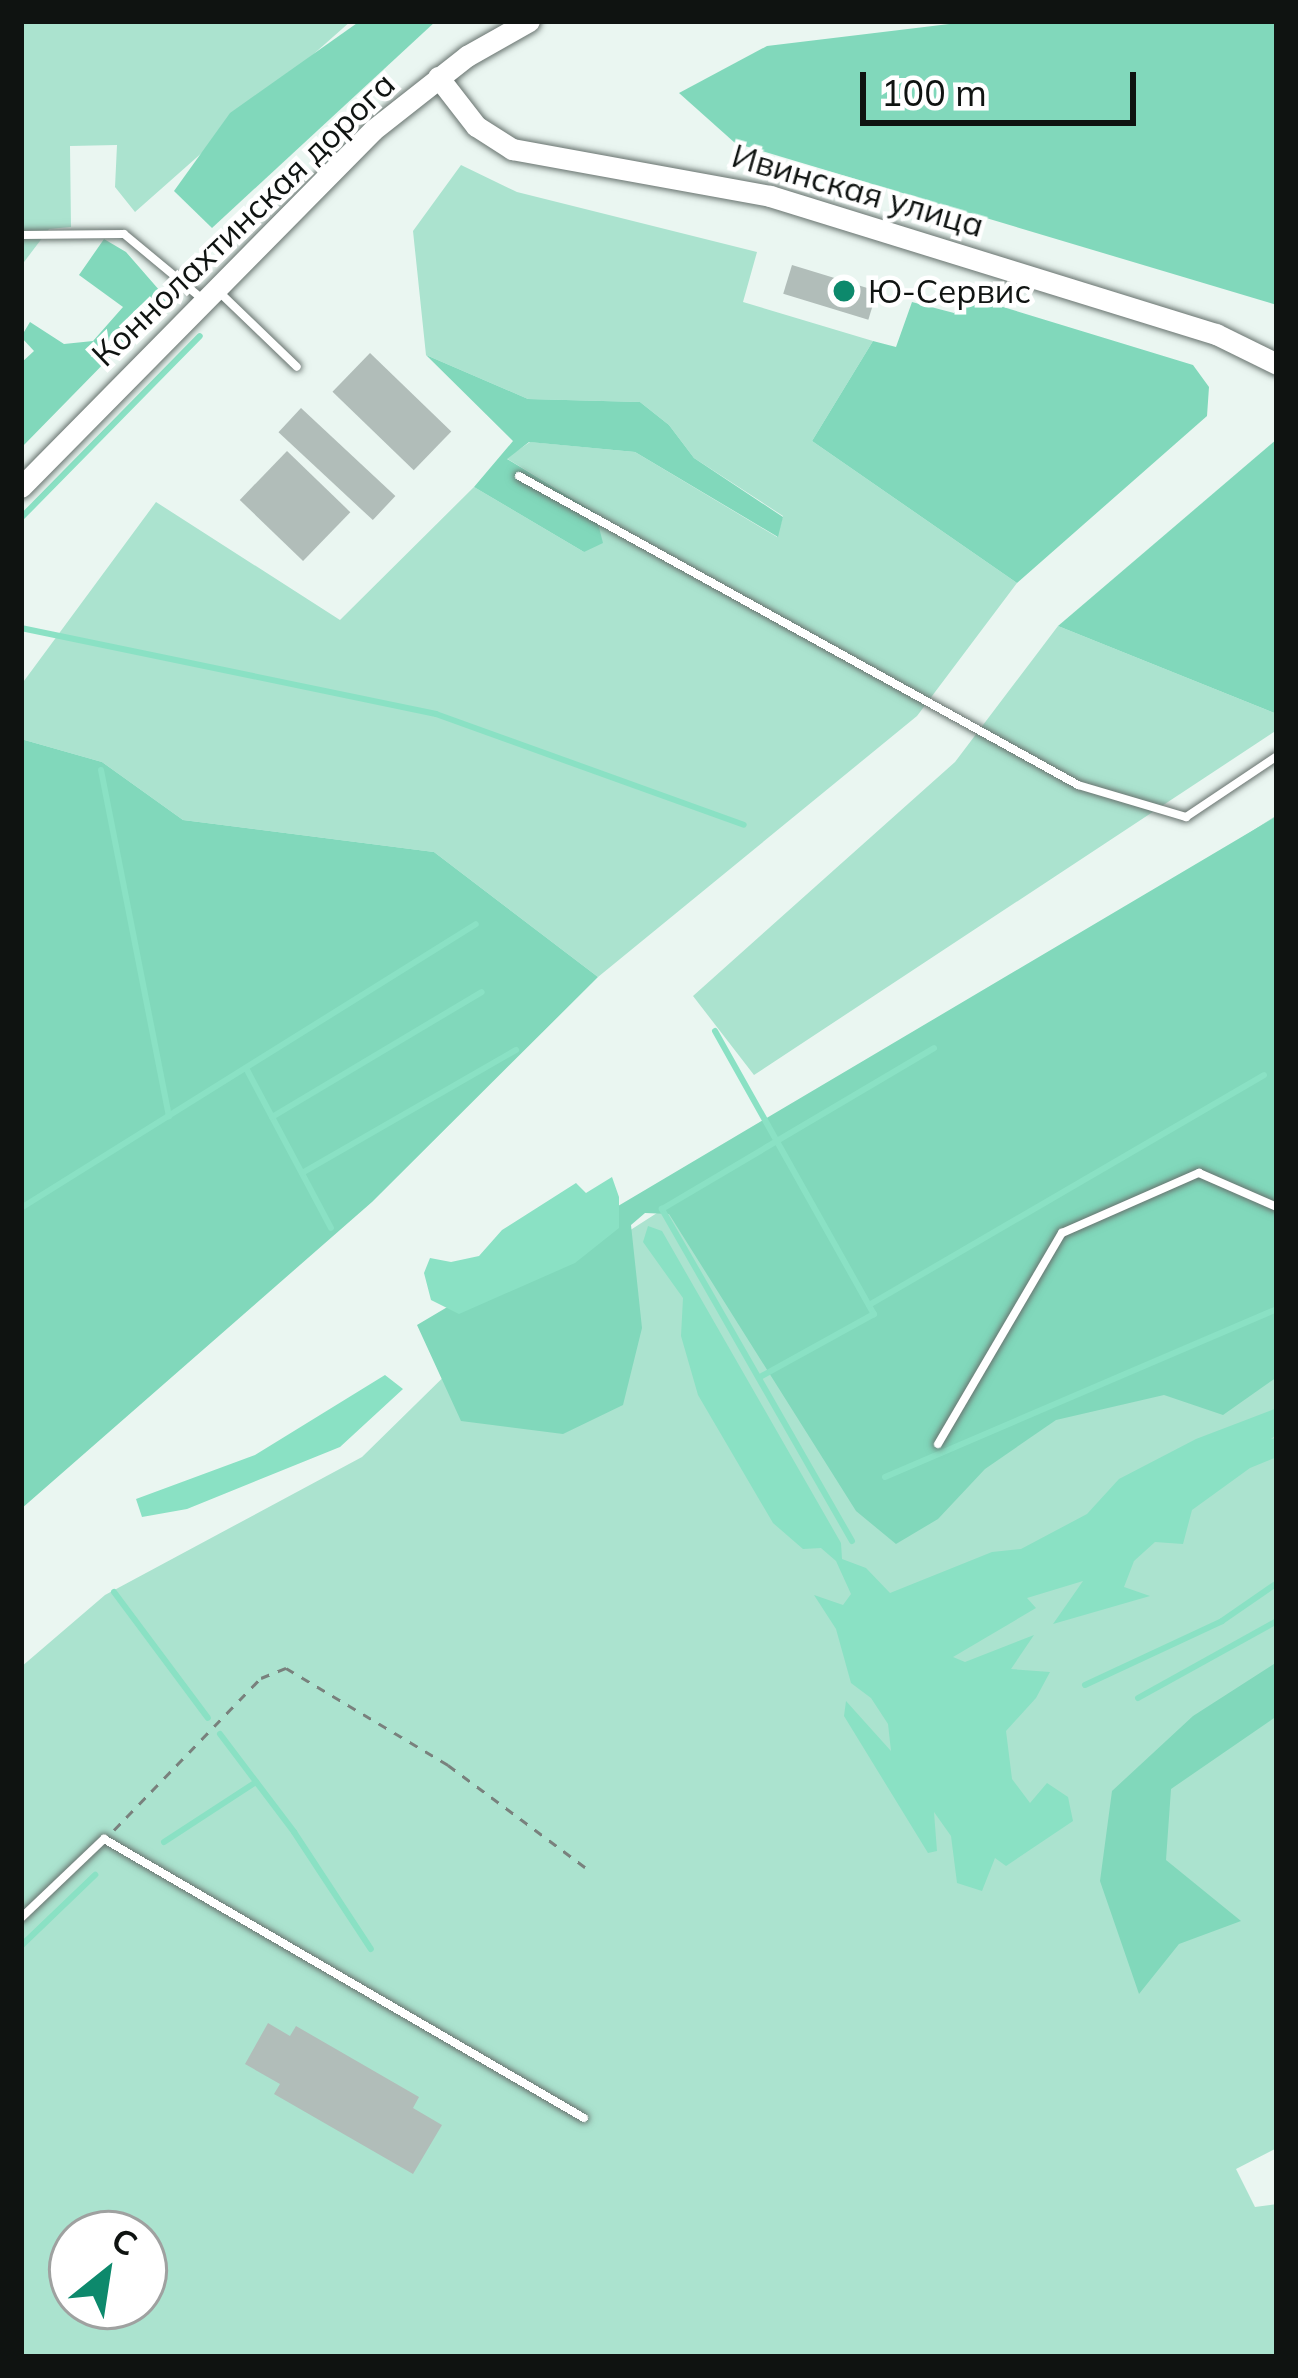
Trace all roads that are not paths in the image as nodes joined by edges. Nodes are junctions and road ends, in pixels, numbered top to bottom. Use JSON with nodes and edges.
{"nodes":[{"id":1,"x":529,"y":21,"type":"edge"},
{"id":2,"x":438,"y":77,"type":"junction"},
{"id":3,"x":21,"y":236,"type":"edge"},
{"id":4,"x":209,"y":294,"type":"junction"},
{"id":5,"x":1277,"y":364,"type":"edge"},
{"id":6,"x":297,"y":367,"type":"dead end"},
{"id":7,"x":519,"y":476,"type":"dead end"},
{"id":8,"x":21,"y":487,"type":"edge"},
{"id":9,"x":1277,"y":756,"type":"edge"},
{"id":10,"x":1277,"y":1207,"type":"edge"},
{"id":11,"x":938,"y":1444,"type":"dead end"},
{"id":12,"x":21,"y":1918,"type":"edge"},
{"id":13,"x":584,"y":2118,"type":"dead end"}],
"edges":[{"from":1,"to":2,"type":"street","name":"Коннолахтинская дорога"},
{"from":2,"to":4,"type":"street","name":"Коннолахтинская дорога"},
{"from":2,"to":5,"type":"street","name":"Ивинская улица"},
{"from":3,"to":4,"type":"lane"},
{"from":4,"to":6,"type":"lane"},
{"from":4,"to":8,"type":"street","name":"Коннолахтинская дорога"},
{"from":7,"to":9,"type":"lane"},
{"from":10,"to":11,"type":"lane"},
{"from":12,"to":13,"type":"lane"}]}
